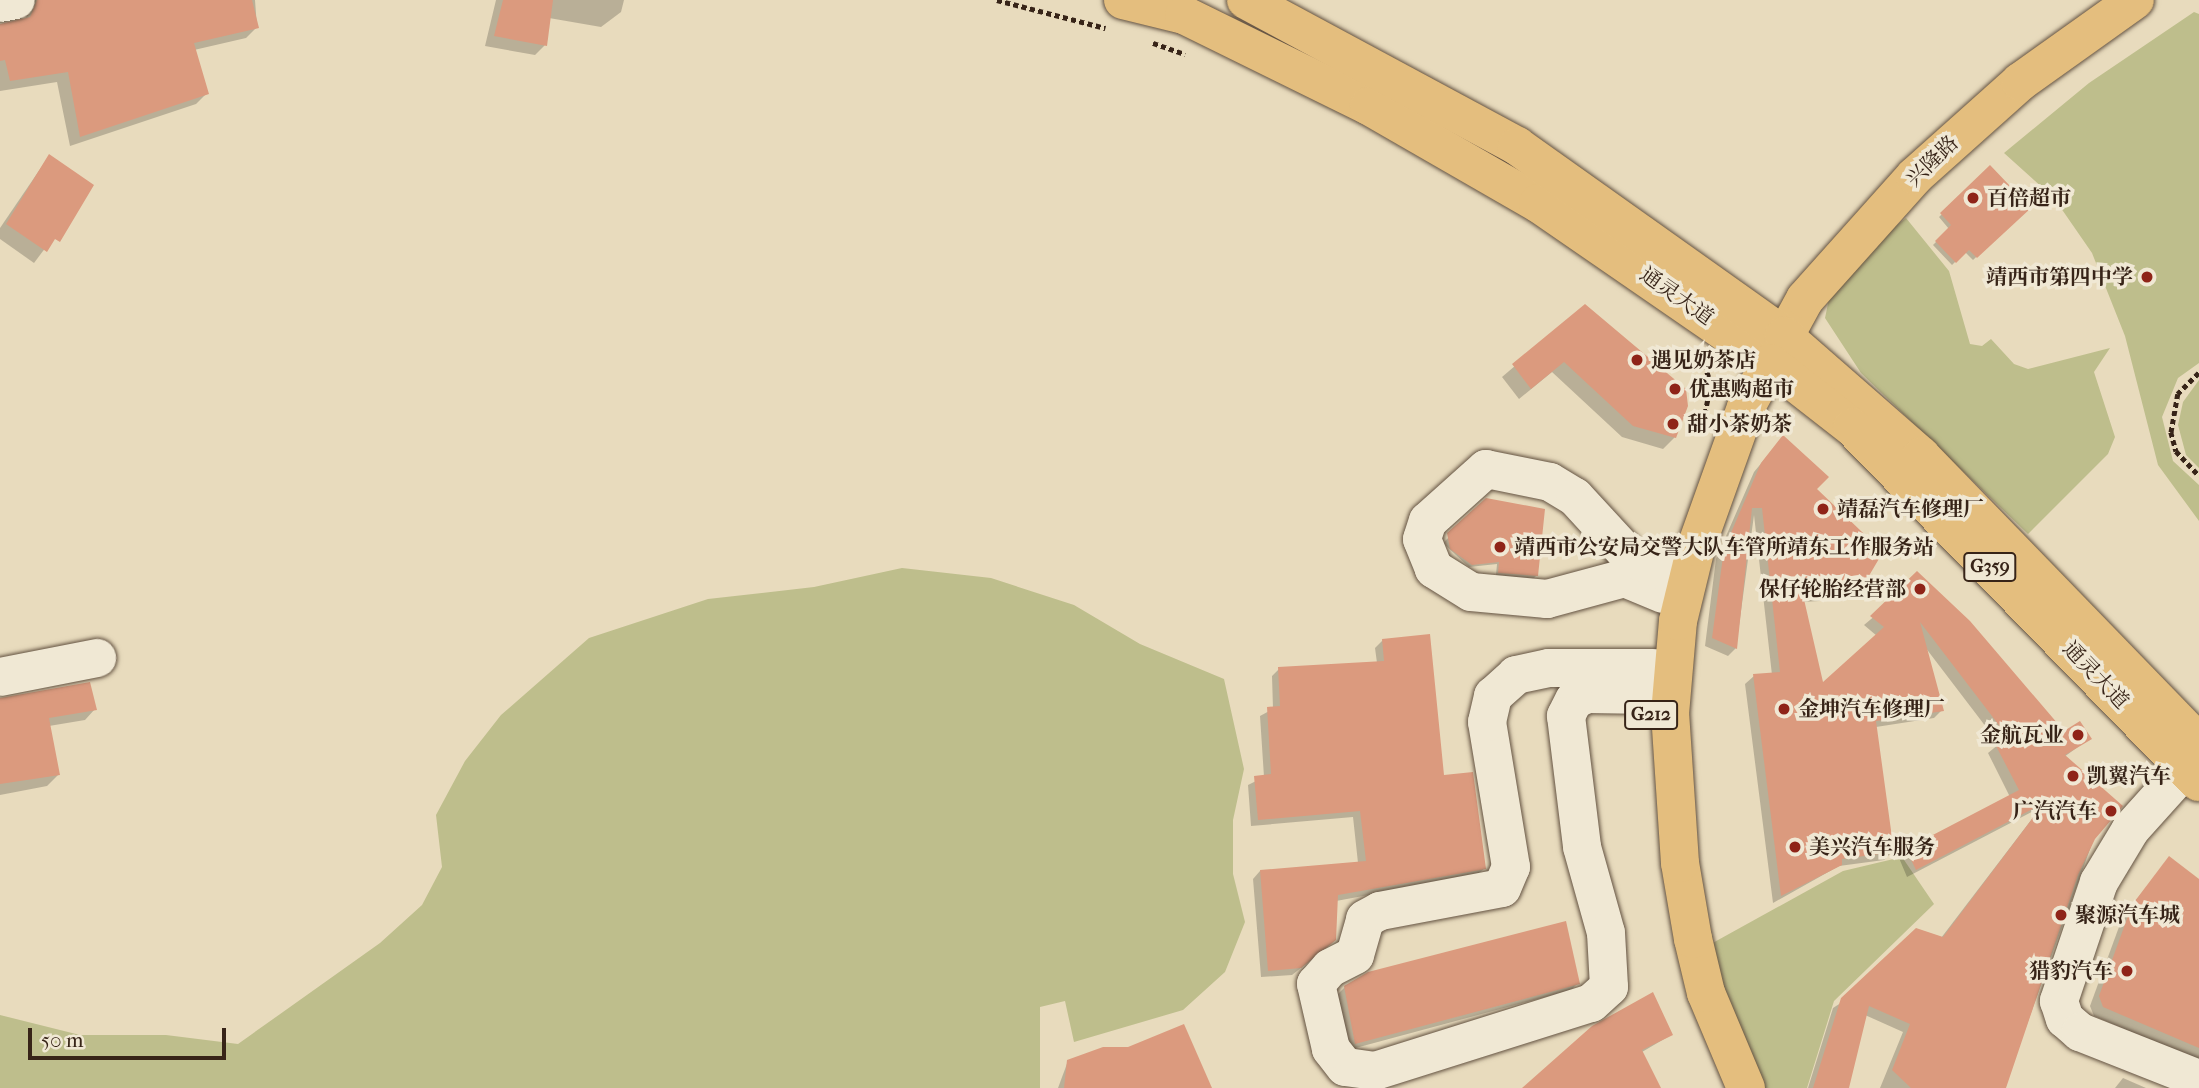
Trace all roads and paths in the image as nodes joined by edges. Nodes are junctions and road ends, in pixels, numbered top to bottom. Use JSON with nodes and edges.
{"nodes":[{"id":1,"x":16,"y":0,"type":"edge"},
{"id":2,"x":997,"y":0,"type":"edge"},
{"id":3,"x":1246,"y":0,"type":"edge"},
{"id":4,"x":2108,"y":0,"type":"edge"},
{"id":5,"x":2135,"y":0,"type":"edge"},
{"id":6,"x":0,"y":3,"type":"edge"},
{"id":7,"x":1117,"y":15,"type":"edge"},
{"id":8,"x":1142,"y":40,"type":"dead end"},
{"id":9,"x":1193,"y":57,"type":"dead end"},
{"id":10,"x":1767,"y":342,"type":"junction"},
{"id":11,"x":1697,"y":345,"type":"dead end"},
{"id":12,"x":2199,"y":373,"type":"edge"},
{"id":13,"x":1703,"y":425,"type":"dead end"},
{"id":14,"x":2199,"y":476,"type":"edge"},
{"id":15,"x":1665,"y":584,"type":"junction"},
{"id":16,"x":97,"y":658,"type":"dead end"},
{"id":17,"x":0,"y":677,"type":"edge"},
{"id":18,"x":1652,"y":682,"type":"junction"},
{"id":19,"x":2194,"y":765,"type":"edge"},
{"id":20,"x":2199,"y":1079,"type":"edge"},
{"id":21,"x":1730,"y":1088,"type":"edge"},
{"id":22,"x":1746,"y":1088,"type":"edge"}],
"edges":[{"from":1,"to":6,"type":"street"},
{"from":2,"to":7,"type":"path"},
{"from":3,"to":10,"type":"main road","name":"通灵大道"},
{"from":4,"to":10,"type":"main road","name":"兴隆路"},
{"from":5,"to":10,"type":"main road","name":"兴隆路"},
{"from":7,"to":10,"type":"main road","name":"通灵大道"},
{"from":8,"to":9,"type":"path"},
{"from":10,"to":15,"type":"main road","number":"G212"},
{"from":10,"to":19,"type":"main road","name":"通灵大道","number":"G359"},
{"from":10,"to":22,"type":"main road","number":"G212"},
{"from":11,"to":13,"type":"path"},
{"from":12,"to":14,"type":"path"},
{"from":15,"to":15,"type":"street"},
{"from":15,"to":18,"type":"main road","number":"G212"},
{"from":16,"to":17,"type":"street"},
{"from":18,"to":18,"type":"street"},
{"from":18,"to":21,"type":"main road","number":"G212"},
{"from":19,"to":20,"type":"street"}]}
